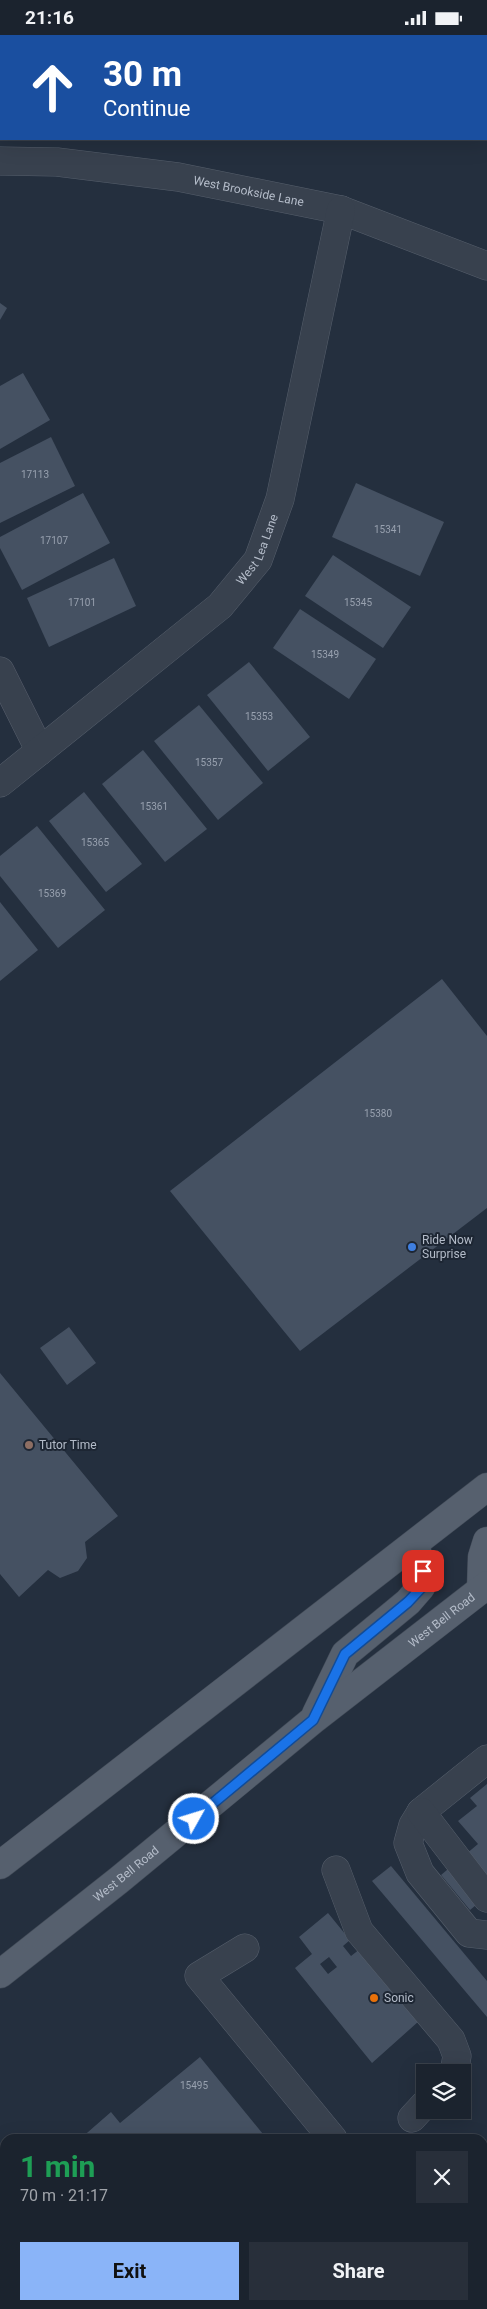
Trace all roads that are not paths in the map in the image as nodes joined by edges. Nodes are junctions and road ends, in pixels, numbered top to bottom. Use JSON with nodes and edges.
{"nodes":[{"id":1,"x":0,"y":161,"type":"edge"},
{"id":2,"x":341,"y":210,"type":"junction"},
{"id":3,"x":487,"y":266,"type":"edge"},
{"id":4,"x":0,"y":671,"type":"edge"},
{"id":5,"x":40,"y":751,"type":"junction"},
{"id":6,"x":0,"y":783,"type":"edge"},
{"id":7,"x":487,"y":1487,"type":"edge"},
{"id":8,"x":487,"y":1541,"type":"edge"},
{"id":9,"x":415,"y":1545,"type":"junction"},
{"id":10,"x":484,"y":1587,"type":"edge"},
{"id":11,"x":313,"y":1720,"type":"junction"},
{"id":12,"x":487,"y":1759,"type":"edge"},
{"id":13,"x":421,"y":1812,"type":"junction"},
{"id":14,"x":0,"y":1865,"type":"edge"},
{"id":15,"x":336,"y":1870,"type":"dead end"},
{"id":16,"x":487,"y":1898,"type":"edge"},
{"id":17,"x":487,"y":1935,"type":"edge"},
{"id":18,"x":245,"y":1948,"type":"dead end"},
{"id":19,"x":0,"y":1974,"type":"edge"},
{"id":20,"x":456,"y":2064,"type":"edge"},
{"id":21,"x":329,"y":2134,"type":"edge"}],
"edges":[{"from":1,"to":2,"type":"street","name":"West Brookside Lane"},
{"from":2,"to":3,"type":"street","name":"West Brookside Lane"},
{"from":2,"to":5,"type":"street","name":"West Lea Lane"},
{"from":4,"to":5,"type":"street"},
{"from":5,"to":6,"type":"street","name":"West Lea Lane"},
{"from":7,"to":9,"type":"main road"},
{"from":8,"to":10,"type":"main road"},
{"from":9,"to":11,"type":"main road"},
{"from":9,"to":14,"type":"main road"},
{"from":10,"to":11,"type":"main road","name":"West Bell Road"},
{"from":11,"to":19,"type":"main road","name":"West Bell Road"},
{"from":12,"to":13,"type":"street"},
{"from":13,"to":16,"type":"street"},
{"from":13,"to":17,"type":"street"},
{"from":15,"to":20,"type":"street"},
{"from":18,"to":21,"type":"street"}]}
